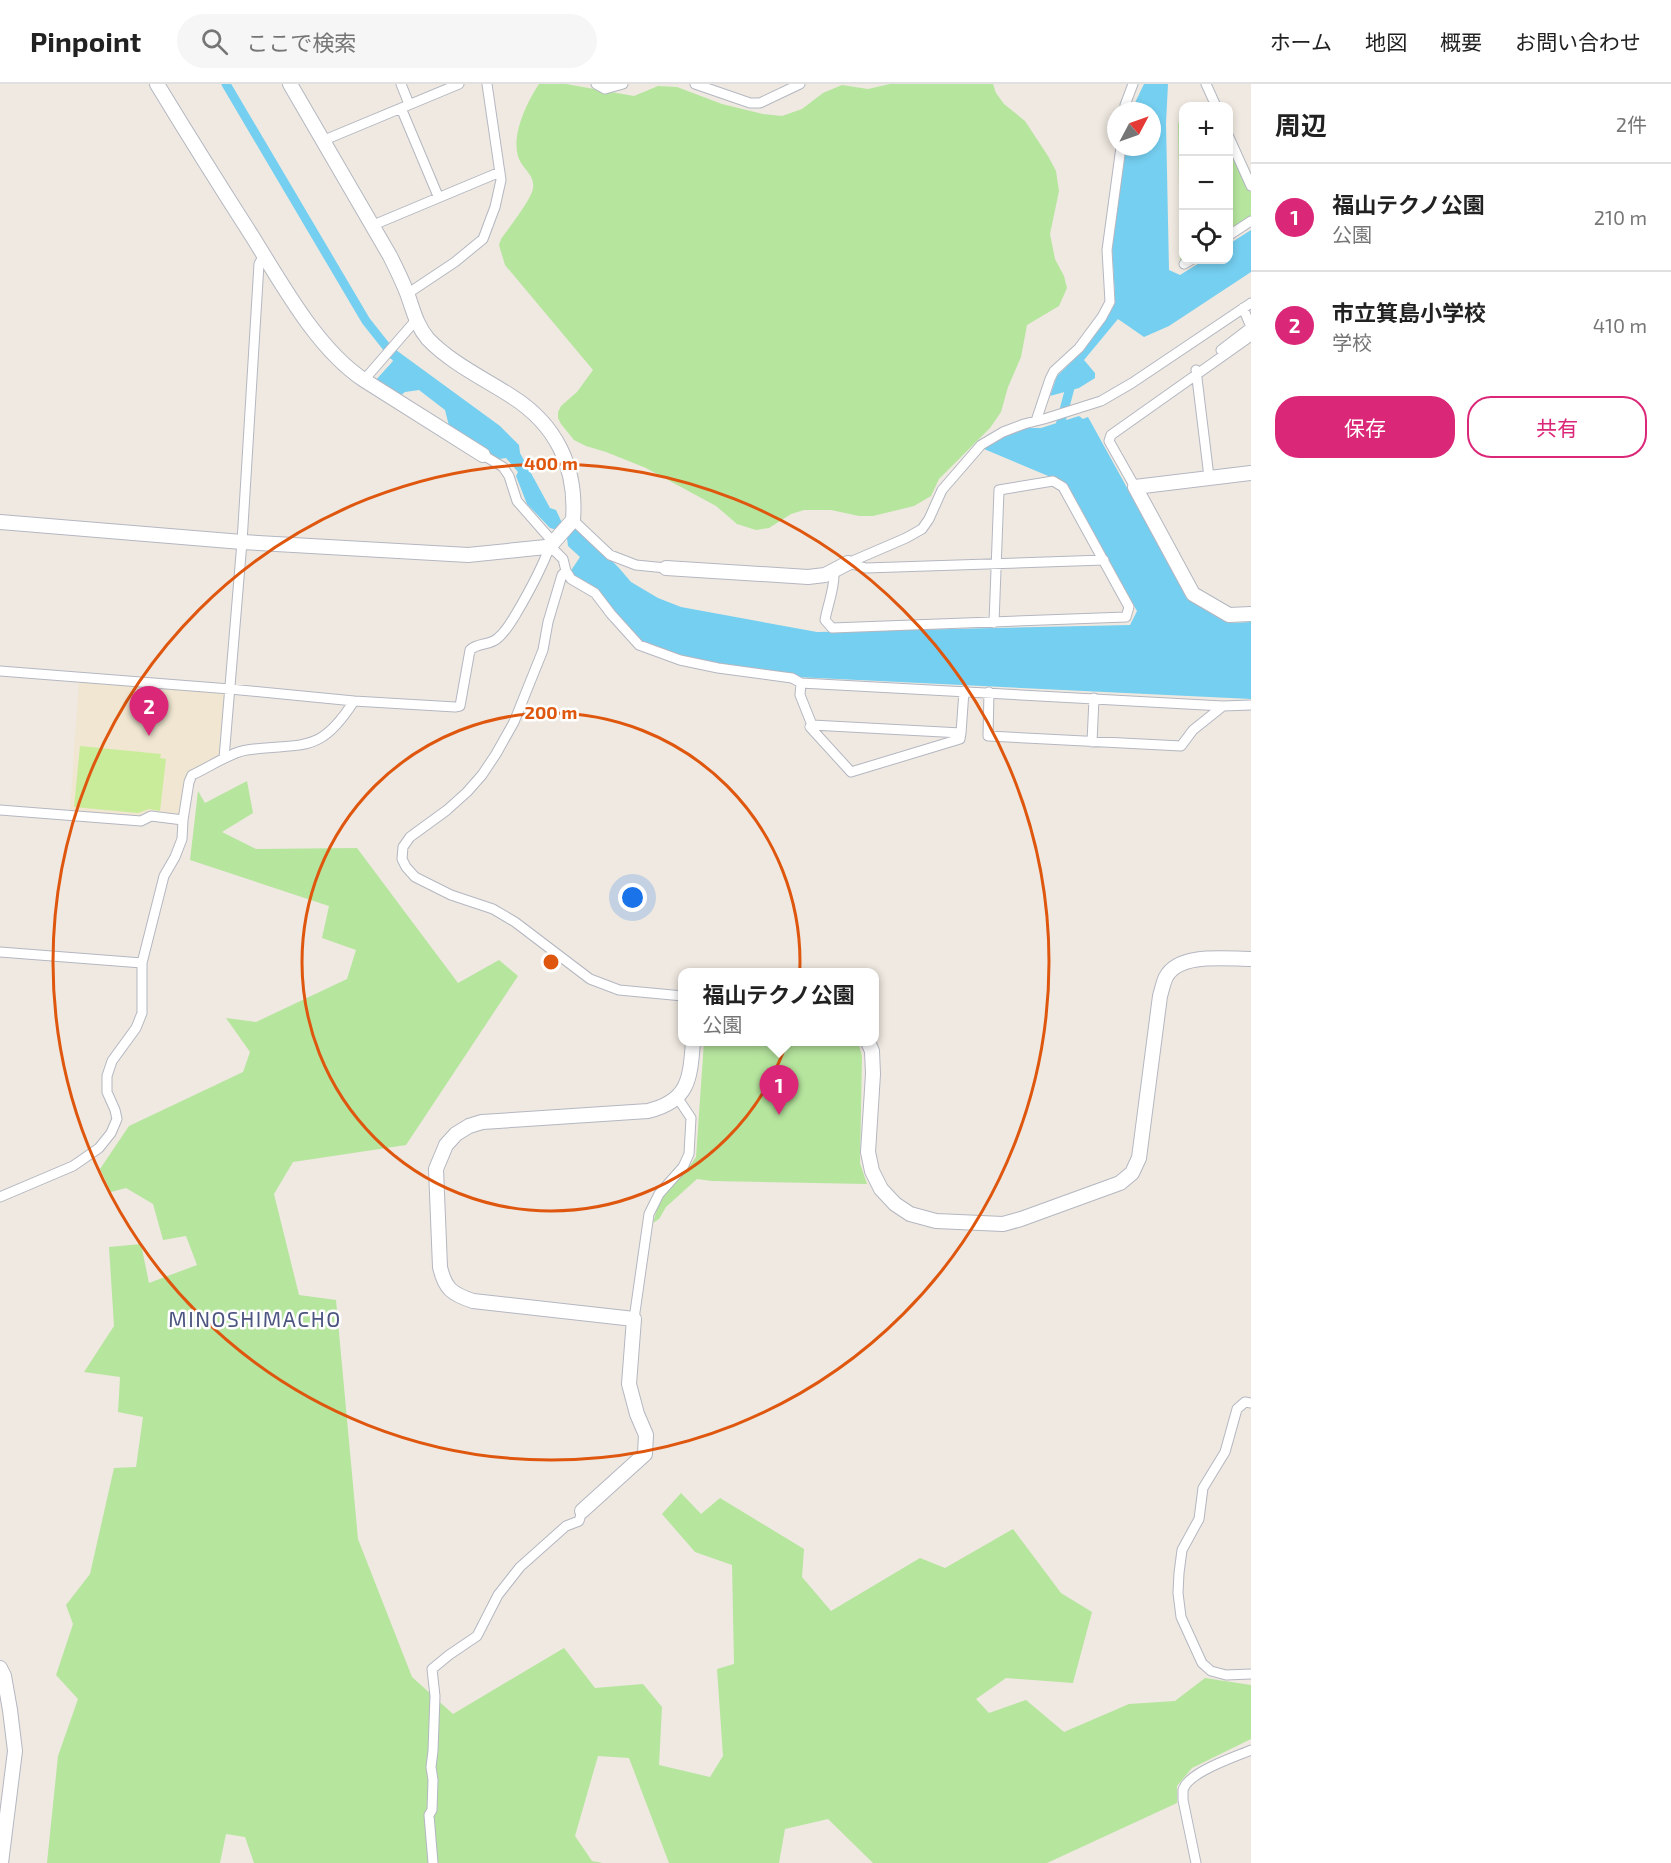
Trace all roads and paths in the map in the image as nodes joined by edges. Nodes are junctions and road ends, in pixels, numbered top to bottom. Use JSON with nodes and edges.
{"nodes":[{"id":1,"x":157,"y":84,"type":"edge"},
{"id":2,"x":290,"y":84,"type":"edge"},
{"id":3,"x":401,"y":84,"type":"edge"},
{"id":4,"x":459,"y":84,"type":"edge"},
{"id":5,"x":487,"y":84,"type":"edge"},
{"id":6,"x":596,"y":84,"type":"edge"},
{"id":7,"x":623,"y":84,"type":"edge"},
{"id":8,"x":695,"y":84,"type":"edge"},
{"id":9,"x":800,"y":84,"type":"edge"},
{"id":10,"x":1133,"y":84,"type":"edge"},
{"id":11,"x":1206,"y":84,"type":"edge"},
{"id":12,"x":718,"y":88,"type":"edge"},
{"id":13,"x":1126,"y":102,"type":"edge"},
{"id":14,"x":1214,"y":102,"type":"edge"},
{"id":15,"x":405,"y":106,"type":"junction"},
{"id":16,"x":322,"y":141,"type":"junction"},
{"id":17,"x":1233,"y":146,"type":"edge"},
{"id":18,"x":1121,"y":156,"type":"edge"},
{"id":19,"x":500,"y":172,"type":"junction"},
{"id":20,"x":1251,"y":186,"type":"edge"},
{"id":21,"x":438,"y":196,"type":"junction"},
{"id":22,"x":1251,"y":221,"type":"edge"},
{"id":23,"x":371,"y":226,"type":"junction"},
{"id":24,"x":1233,"y":233,"type":"edge"},
{"id":25,"x":264,"y":255,"type":"junction"},
{"id":26,"x":407,"y":294,"type":"junction"},
{"id":27,"x":1247,"y":306,"type":"edge"},
{"id":28,"x":416,"y":320,"type":"junction"},
{"id":29,"x":1251,"y":337,"type":"edge"},
{"id":30,"x":1196,"y":375,"type":"junction"},
{"id":31,"x":364,"y":380,"type":"junction"},
{"id":32,"x":1040,"y":420,"type":"junction"},
{"id":33,"x":483,"y":455,"type":"joint"},
{"id":34,"x":1251,"y":473,"type":"edge"},
{"id":35,"x":1209,"y":477,"type":"junction"},
{"id":36,"x":1135,"y":487,"type":"junction"},
{"id":37,"x":573,"y":520,"type":"junction"},
{"id":38,"x":0,"y":522,"type":"edge"},
{"id":39,"x":242,"y":542,"type":"junction"},
{"id":40,"x":551,"y":544,"type":"junction"},
{"id":41,"x":1104,"y":560,"type":"junction"},
{"id":42,"x":996,"y":562,"type":"junction"},
{"id":43,"x":848,"y":563,"type":"junction"},
{"id":44,"x":666,"y":568,"type":"joint"},
{"id":45,"x":566,"y":571,"type":"junction"},
{"id":46,"x":834,"y":571,"type":"junction"},
{"id":47,"x":1251,"y":614,"type":"edge"},
{"id":48,"x":994,"y":623,"type":"junction"},
{"id":49,"x":0,"y":671,"type":"edge"},
{"id":50,"x":801,"y":683,"type":"junction"},
{"id":51,"x":230,"y":689,"type":"junction"},
{"id":52,"x":964,"y":691,"type":"junction"},
{"id":53,"x":989,"y":692,"type":"junction"},
{"id":54,"x":1094,"y":698,"type":"junction"},
{"id":55,"x":354,"y":701,"type":"junction"},
{"id":56,"x":1251,"y":705,"type":"edge"},
{"id":57,"x":1222,"y":706,"type":"junction"},
{"id":58,"x":812,"y":725,"type":"junction"},
{"id":59,"x":961,"y":733,"type":"junction"},
{"id":60,"x":1092,"y":742,"type":"junction"},
{"id":61,"x":224,"y":758,"type":"junction"},
{"id":62,"x":0,"y":810,"type":"edge"},
{"id":63,"x":183,"y":820,"type":"junction"},
{"id":64,"x":0,"y":952,"type":"edge"},
{"id":65,"x":1251,"y":959,"type":"edge"},
{"id":66,"x":142,"y":963,"type":"junction"},
{"id":67,"x":678,"y":996,"type":"edge"},
{"id":68,"x":693,"y":1046,"type":"edge"},
{"id":69,"x":870,"y":1046,"type":"edge"},
{"id":70,"x":677,"y":1097,"type":"junction"},
{"id":71,"x":0,"y":1197,"type":"edge"},
{"id":72,"x":634,"y":1319,"type":"junction"},
{"id":73,"x":1251,"y":1403,"type":"edge"},
{"id":74,"x":582,"y":1511,"type":"joint"},
{"id":75,"x":0,"y":1668,"type":"edge"},
{"id":76,"x":1251,"y":1674,"type":"edge"},
{"id":77,"x":1251,"y":1750,"type":"edge"},
{"id":78,"x":1,"y":1863,"type":"edge"},
{"id":79,"x":433,"y":1863,"type":"edge"},
{"id":80,"x":1196,"y":1863,"type":"edge"}],
"edges":[{"from":1,"to":25,"type":"street"},
{"from":2,"to":16,"type":"street"},
{"from":3,"to":15,"type":"street"},
{"from":4,"to":15,"type":"street"},
{"from":5,"to":19,"type":"street"},
{"from":6,"to":7,"type":"street"},
{"from":8,"to":12,"type":"street"},
{"from":9,"to":12,"type":"street"},
{"from":10,"to":13,"type":"street"},
{"from":11,"to":14,"type":"street"},
{"from":15,"to":16,"type":"street"},
{"from":15,"to":21,"type":"street"},
{"from":16,"to":23,"type":"street"},
{"from":17,"to":20,"type":"street"},
{"from":18,"to":32,"type":"street"},
{"from":19,"to":21,"type":"street"},
{"from":19,"to":26,"type":"street"},
{"from":21,"to":23,"type":"street"},
{"from":22,"to":24,"type":"street"},
{"from":23,"to":26,"type":"street"},
{"from":25,"to":31,"type":"street"},
{"from":25,"to":39,"type":"street"},
{"from":26,"to":28,"type":"street"},
{"from":27,"to":30,"type":"street"},
{"from":27,"to":32,"type":"street"},
{"from":28,"to":31,"type":"street"},
{"from":28,"to":37,"type":"street"},
{"from":29,"to":30,"type":"street"},
{"from":30,"to":35,"type":"street"},
{"from":30,"to":36,"type":"street"},
{"from":31,"to":33,"type":"street"},
{"from":32,"to":43,"type":"street"},
{"from":33,"to":40,"type":"street"},
{"from":34,"to":35,"type":"street"},
{"from":35,"to":36,"type":"street"},
{"from":36,"to":47,"type":"street"},
{"from":37,"to":40,"type":"street"},
{"from":37,"to":44,"type":"street"},
{"from":38,"to":39,"type":"street"},
{"from":39,"to":40,"type":"street"},
{"from":39,"to":51,"type":"street"},
{"from":40,"to":45,"type":"street"},
{"from":40,"to":55,"type":"street"},
{"from":41,"to":42,"type":"street"},
{"from":41,"to":42,"type":"street"},
{"from":41,"to":48,"type":"street"},
{"from":42,"to":43,"type":"street"},
{"from":42,"to":48,"type":"street"},
{"from":43,"to":46,"type":"street"},
{"from":44,"to":46,"type":"street"},
{"from":45,"to":50,"type":"street"},
{"from":45,"to":67,"type":"street"},
{"from":46,"to":48,"type":"street"},
{"from":49,"to":51,"type":"street"},
{"from":50,"to":52,"type":"street"},
{"from":50,"to":58,"type":"street"},
{"from":51,"to":55,"type":"street"},
{"from":51,"to":61,"type":"street"},
{"from":52,"to":53,"type":"street"},
{"from":52,"to":59,"type":"street"},
{"from":53,"to":54,"type":"street"},
{"from":53,"to":60,"type":"street"},
{"from":54,"to":57,"type":"street"},
{"from":54,"to":60,"type":"street"},
{"from":55,"to":61,"type":"street"},
{"from":56,"to":57,"type":"street"},
{"from":57,"to":60,"type":"street"},
{"from":58,"to":59,"type":"street"},
{"from":58,"to":59,"type":"street"},
{"from":61,"to":63,"type":"street"},
{"from":62,"to":63,"type":"street"},
{"from":63,"to":66,"type":"street"},
{"from":64,"to":66,"type":"street"},
{"from":65,"to":69,"type":"street"},
{"from":66,"to":71,"type":"street"},
{"from":68,"to":70,"type":"street"},
{"from":70,"to":72,"type":"street"},
{"from":70,"to":72,"type":"street"},
{"from":72,"to":74,"type":"street"},
{"from":73,"to":76,"type":"street"},
{"from":74,"to":79,"type":"street"},
{"from":75,"to":78,"type":"street"},
{"from":77,"to":80,"type":"street"}]}
